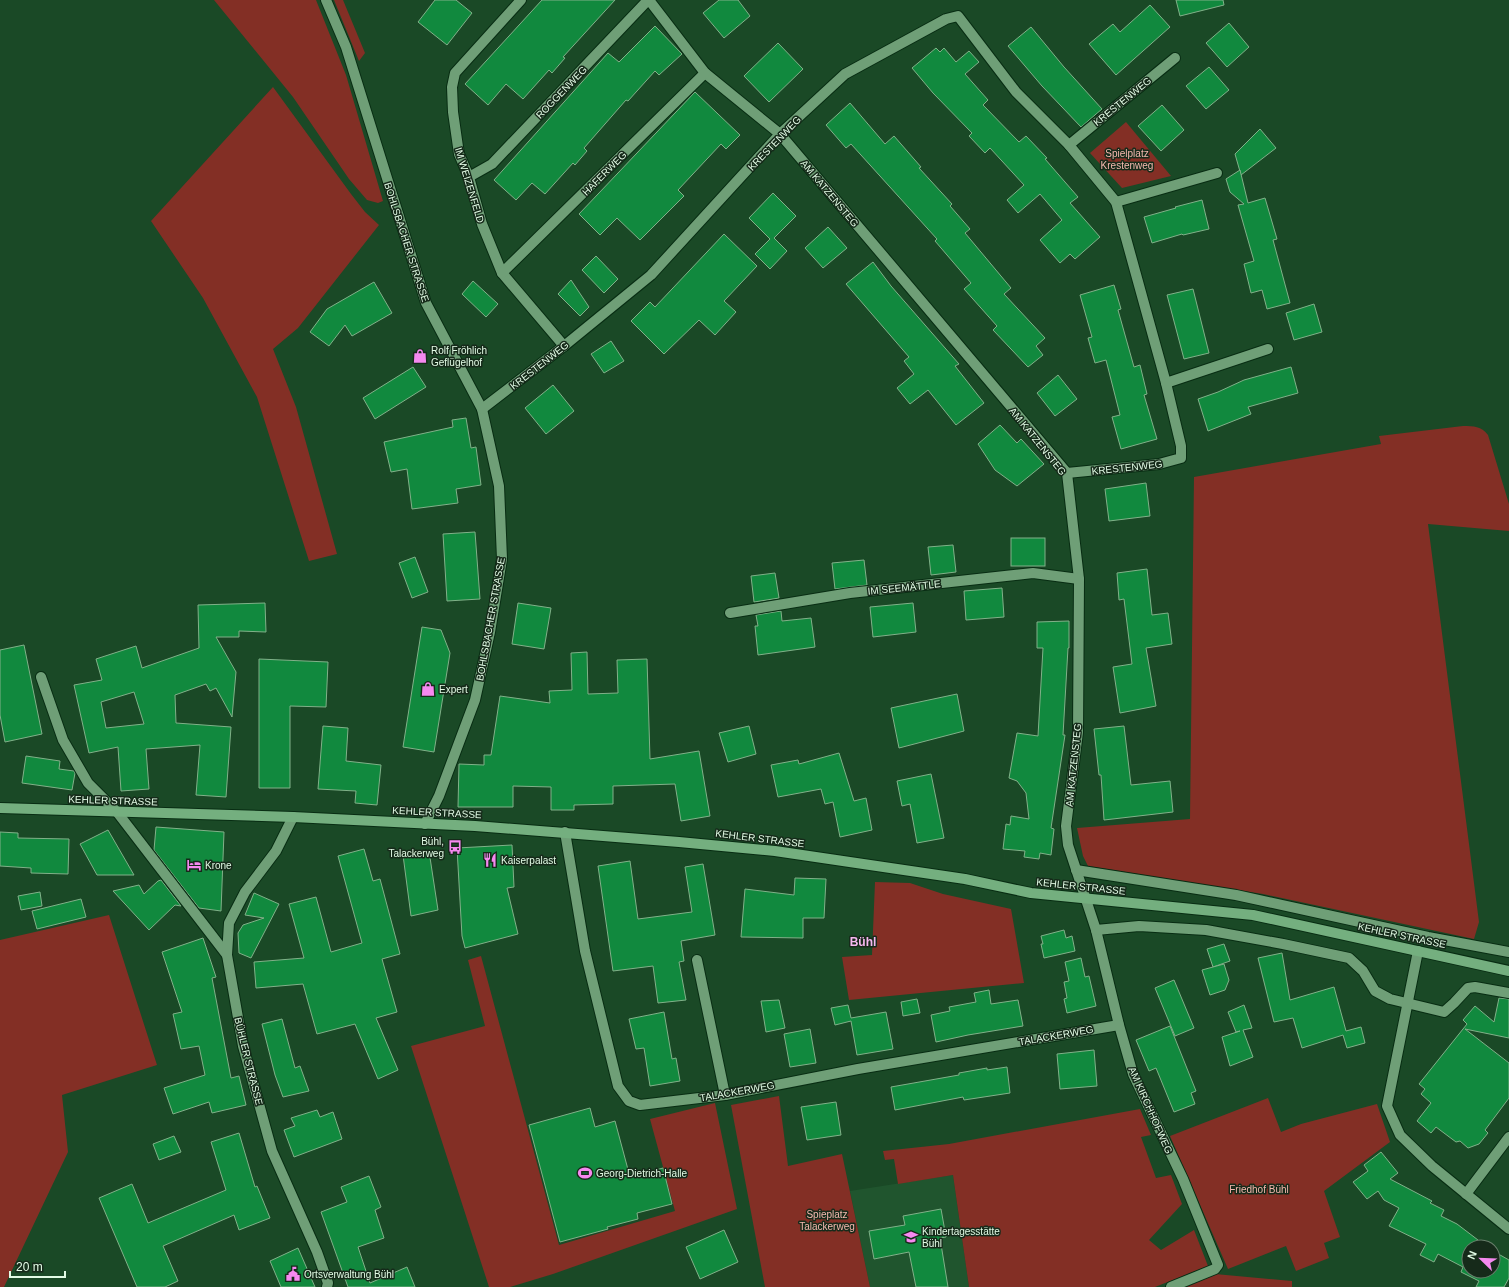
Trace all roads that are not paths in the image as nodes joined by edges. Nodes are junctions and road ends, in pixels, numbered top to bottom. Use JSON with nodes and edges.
{"nodes":[{"id":1,"x":326,"y":0,"type":"edge"},
{"id":2,"x":521,"y":0,"type":"edge"},
{"id":3,"x":649,"y":0,"type":"edge"},
{"id":4,"x":1175,"y":58,"type":"dead end"},
{"id":5,"x":705,"y":73,"type":"junction"},
{"id":6,"x":780,"y":134,"type":"junction"},
{"id":7,"x":1069,"y":145,"type":"junction"},
{"id":8,"x":1217,"y":173,"type":"dead end"},
{"id":9,"x":469,"y":177,"type":"junction"},
{"id":10,"x":1116,"y":202,"type":"junction"},
{"id":11,"x":502,"y":273,"type":"junction"},
{"id":12,"x":564,"y":346,"type":"junction"},
{"id":13,"x":1268,"y":349,"type":"dead end"},
{"id":14,"x":1166,"y":383,"type":"junction"},
{"id":15,"x":482,"y":410,"type":"junction"},
{"id":16,"x":1067,"y":473,"type":"junction"},
{"id":17,"x":1079,"y":579,"type":"junction"},
{"id":18,"x":730,"y":613,"type":"dead end"},
{"id":19,"x":41,"y":676,"type":"dead end"},
{"id":20,"x":0,"y":808,"type":"edge"},
{"id":21,"x":117,"y":812,"type":"junction"},
{"id":22,"x":293,"y":817,"type":"junction"},
{"id":23,"x":425,"y":824,"type":"junction"},
{"id":24,"x":565,"y":832,"type":"junction"},
{"id":25,"x":1076,"y":870,"type":"junction"},
{"id":26,"x":1087,"y":898,"type":"junction"},
{"id":27,"x":1096,"y":930,"type":"junction"},
{"id":28,"x":1418,"y":951,"type":"junction"},
{"id":29,"x":1509,"y":952,"type":"edge"},
{"id":30,"x":227,"y":955,"type":"junction"},
{"id":31,"x":697,"y":960,"type":"dead end"},
{"id":32,"x":1509,"y":971,"type":"edge"},
{"id":33,"x":1509,"y":993,"type":"edge"},
{"id":34,"x":1408,"y":1002,"type":"junction"},
{"id":35,"x":1119,"y":1025,"type":"junction"},
{"id":36,"x":725,"y":1095,"type":"junction"},
{"id":37,"x":1509,"y":1138,"type":"edge"},
{"id":38,"x":1466,"y":1194,"type":"junction"},
{"id":39,"x":1509,"y":1228,"type":"edge"},
{"id":40,"x":327,"y":1287,"type":"edge"},
{"id":41,"x":1171,"y":1287,"type":"edge"}],
"edges":[{"from":1,"to":15,"type":"street","name":"BOHLSBACHER STRASSE"},
{"from":2,"to":9,"type":"street","name":"IM WEIZENFELD"},
{"from":3,"to":5,"type":"street"},
{"from":3,"to":9,"type":"street","name":"ROGGENWEG"},
{"from":4,"to":7,"type":"street","name":"KRESTENWEG"},
{"from":5,"to":6,"type":"street"},
{"from":5,"to":11,"type":"street","name":"HAFERWEG"},
{"from":6,"to":7,"type":"street","name":"KRESTENWEG"},
{"from":6,"to":12,"type":"street","name":"KRESTENWEG"},
{"from":6,"to":16,"type":"street","name":"AM KATZENSTEG"},
{"from":7,"to":10,"type":"street","name":"KRESTENWEG"},
{"from":8,"to":10,"type":"street"},
{"from":9,"to":11,"type":"street","name":"IM WEIZENFELD"},
{"from":10,"to":14,"type":"street","name":"KRESTENWEG"},
{"from":11,"to":12,"type":"street","name":"IM WEIZENFELD"},
{"from":12,"to":15,"type":"street","name":"KRESTENWEG"},
{"from":13,"to":14,"type":"street"},
{"from":14,"to":16,"type":"street","name":"KRESTENWEG"},
{"from":15,"to":23,"type":"street","name":"BOHLSBACHER STRASSE"},
{"from":16,"to":17,"type":"street","name":"AM KATZENSTEG"},
{"from":17,"to":18,"type":"street","name":"IM SEEMÄTTLE"},
{"from":17,"to":25,"type":"street","name":"AM KATZENSTEG"},
{"from":19,"to":21,"type":"street"},
{"from":20,"to":21,"type":"main road","name":"KEHLER STRASSE"},
{"from":21,"to":22,"type":"main road","name":"KEHLER STRASSE"},
{"from":21,"to":30,"type":"street"},
{"from":22,"to":23,"type":"main road","name":"KEHLER STRASSE"},
{"from":22,"to":30,"type":"street","name":"BÜHLER STRASSE"},
{"from":23,"to":24,"type":"main road","name":"KEHLER STRASSE"},
{"from":24,"to":26,"type":"main road","name":"KEHLER STRASSE"},
{"from":24,"to":36,"type":"street","name":"TALACKERWEG"},
{"from":25,"to":26,"type":"street","name":"AM KATZENSTEG"},
{"from":25,"to":29,"type":"street"},
{"from":26,"to":27,"type":"street","name":"AM KIRCHHOFWEG"},
{"from":26,"to":28,"type":"main road","name":"KEHLER STRASSE"},
{"from":27,"to":34,"type":"street"},
{"from":27,"to":35,"type":"street","name":"AM KIRCHHOFWEG"},
{"from":28,"to":32,"type":"main road","name":"KEHLER STRASSE"},
{"from":28,"to":34,"type":"street"},
{"from":30,"to":40,"type":"street","name":"BÜHLER STRASSE"},
{"from":31,"to":36,"type":"street"},
{"from":33,"to":34,"type":"street"},
{"from":34,"to":38,"type":"street"},
{"from":35,"to":36,"type":"street","name":"TALACKERWEG"},
{"from":35,"to":41,"type":"street","name":"AM KIRCHHOFWEG"},
{"from":37,"to":38,"type":"street"},
{"from":38,"to":39,"type":"street"}]}
